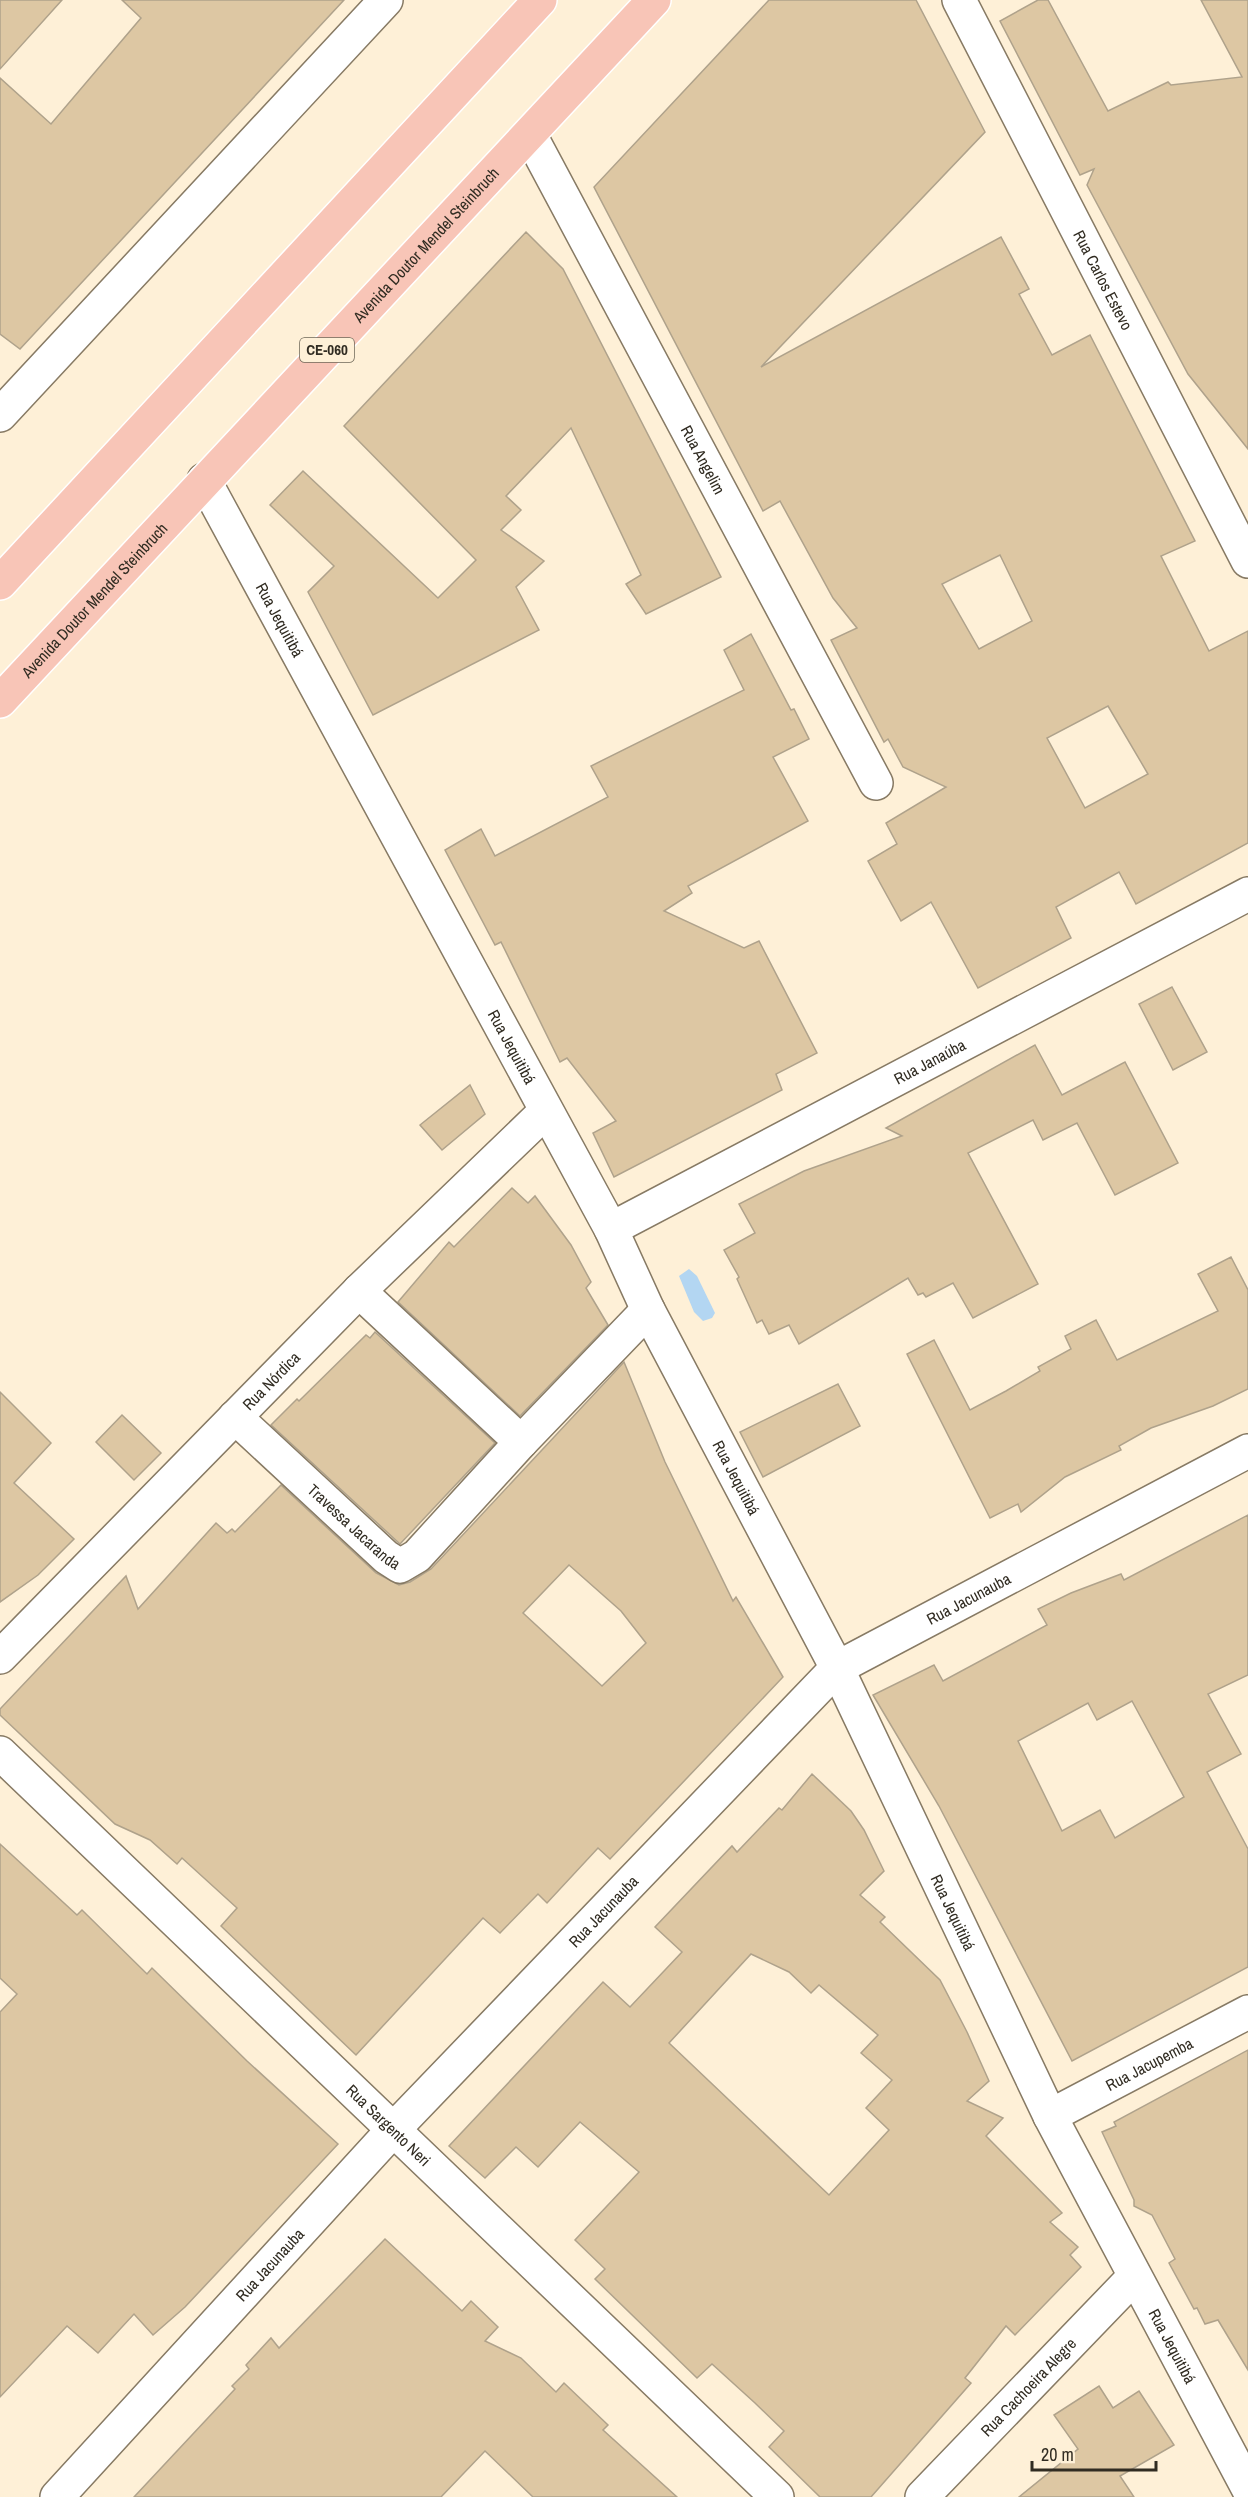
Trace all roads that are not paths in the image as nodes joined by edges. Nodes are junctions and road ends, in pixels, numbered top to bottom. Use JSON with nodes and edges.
{"nodes":[{"id":1,"x":386,"y":0,"type":"edge"},
{"id":2,"x":540,"y":0,"type":"edge"},
{"id":3,"x":654,"y":0,"type":"edge"},
{"id":4,"x":959,"y":0,"type":"edge"},
{"id":5,"x":530,"y":135,"type":"junction"},
{"id":6,"x":0,"y":415,"type":"edge"},
{"id":7,"x":204,"y":480,"type":"junction"},
{"id":8,"x":1248,"y":561,"type":"edge"},
{"id":9,"x":0,"y":584,"type":"edge"},
{"id":10,"x":0,"y":701,"type":"edge"},
{"id":11,"x":876,"y":783,"type":"dead end"},
{"id":12,"x":1248,"y":894,"type":"edge"},
{"id":13,"x":546,"y":1111,"type":"junction"},
{"id":14,"x":611,"y":1229,"type":"junction"},
{"id":15,"x":359,"y":1291,"type":"junction"},
{"id":16,"x":648,"y":1310,"type":"junction"},
{"id":17,"x":236,"y":1417,"type":"junction"},
{"id":18,"x":521,"y":1442,"type":"junction"},
{"id":19,"x":1248,"y":1451,"type":"edge"},
{"id":20,"x":0,"y":1657,"type":"edge"},
{"id":21,"x":837,"y":1668,"type":"junction"},
{"id":22,"x":0,"y":1753,"type":"edge"},
{"id":23,"x":1248,"y":2012,"type":"edge"},
{"id":24,"x":1050,"y":2116,"type":"junction"},
{"id":25,"x":393,"y":2130,"type":"junction"},
{"id":26,"x":1134,"y":2277,"type":"junction"},
{"id":27,"x":1248,"y":2488,"type":"edge"},
{"id":28,"x":57,"y":2497,"type":"edge"},
{"id":29,"x":777,"y":2497,"type":"edge"},
{"id":30,"x":922,"y":2497,"type":"edge"}],
"edges":[{"from":1,"to":6,"type":"street"},
{"from":2,"to":9,"type":"highway"},
{"from":3,"to":5,"type":"highway","name":"Avenida Doutor Mendel Steinbruch","number":"CE-060"},
{"from":4,"to":8,"type":"street","name":"Rua Carlos Estevo"},
{"from":5,"to":7,"type":"highway","name":"Avenida Doutor Mendel Steinbruch","number":"CE-060"},
{"from":5,"to":11,"type":"street","name":"Rua Angelim"},
{"from":7,"to":10,"type":"highway","name":"Avenida Doutor Mendel Steinbruch","number":"CE-060"},
{"from":7,"to":13,"type":"street","name":"Rua Jequitibá"},
{"from":12,"to":14,"type":"street","name":"Rua Janaúba"},
{"from":13,"to":14,"type":"street","name":"Rua Jequitibá"},
{"from":13,"to":15,"type":"street","name":"Rua Nórdica"},
{"from":14,"to":16,"type":"street","name":"Rua Jequitibá"},
{"from":15,"to":17,"type":"street","name":"Rua Nórdica"},
{"from":15,"to":18,"type":"street"},
{"from":16,"to":18,"type":"street","name":"Travessa Jacaranda"},
{"from":16,"to":21,"type":"street","name":"Rua Jequitibá"},
{"from":17,"to":18,"type":"street","name":"Travessa Jacaranda"},
{"from":17,"to":20,"type":"street","name":"Rua Nórdica"},
{"from":19,"to":21,"type":"street","name":"Rua Jacunauba"},
{"from":21,"to":24,"type":"street","name":"Rua Jequitibá"},
{"from":21,"to":25,"type":"street","name":"Rua Jacunauba"},
{"from":22,"to":25,"type":"street","name":"Rua Sargento Neri"},
{"from":23,"to":24,"type":"street","name":"Rua Jacupemba"},
{"from":24,"to":26,"type":"street","name":"Rua Jequitibá"},
{"from":25,"to":28,"type":"street","name":"Rua Jacunauba"},
{"from":25,"to":29,"type":"street","name":"Rua Sargento Neri"},
{"from":26,"to":27,"type":"street","name":"Rua Jequitibá"},
{"from":26,"to":30,"type":"street","name":"Rua Cachoeira Alegre"}]}
